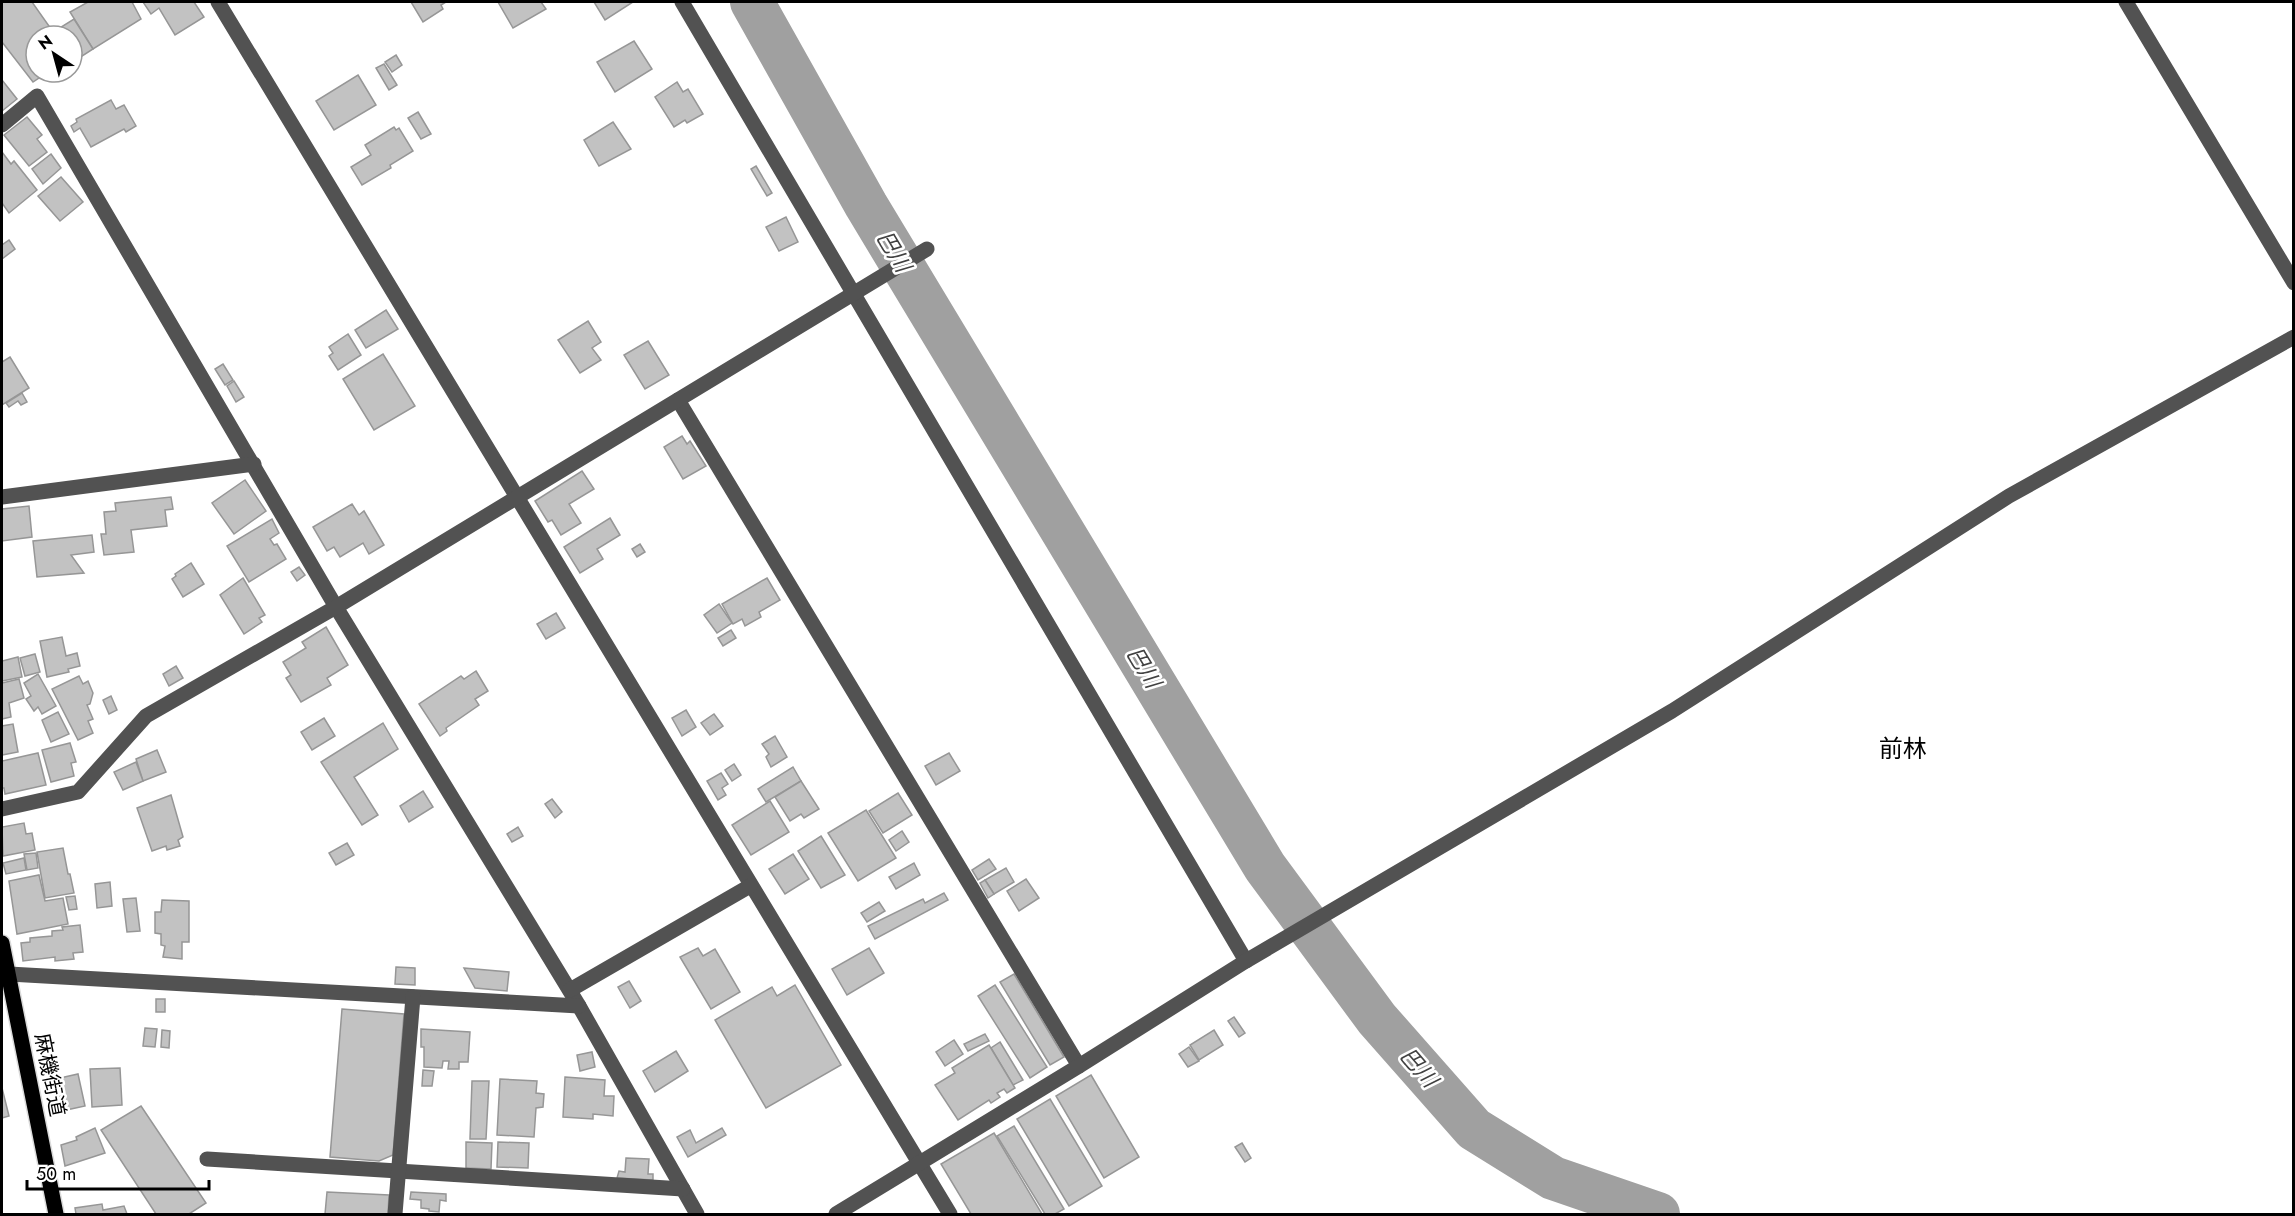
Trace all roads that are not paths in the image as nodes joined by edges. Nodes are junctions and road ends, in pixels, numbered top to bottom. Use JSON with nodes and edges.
{"nodes":[{"id":1,"x":218,"y":2,"type":"edge"},
{"id":2,"x":682,"y":2,"type":"edge"},
{"id":3,"x":2126,"y":2,"type":"edge"},
{"id":4,"x":2,"y":125,"type":"edge"},
{"id":5,"x":927,"y":249,"type":"dead end"},
{"id":6,"x":2294,"y":284,"type":"edge"},
{"id":7,"x":852,"y":294,"type":"junction"},
{"id":8,"x":2294,"y":337,"type":"edge"},
{"id":9,"x":678,"y":400,"type":"junction"},
{"id":10,"x":254,"y":464,"type":"junction"},
{"id":11,"x":518,"y":496,"type":"junction"},
{"id":12,"x":2,"y":497,"type":"edge"},
{"id":13,"x":336,"y":607,"type":"junction"},
{"id":14,"x":2,"y":809,"type":"edge"},
{"id":15,"x":750,"y":886,"type":"junction"},
{"id":16,"x":2,"y":943,"type":"edge"},
{"id":17,"x":1246,"y":961,"type":"junction"},
{"id":18,"x":9,"y":974,"type":"junction"},
{"id":19,"x":570,"y":990,"type":"junction"},
{"id":20,"x":413,"y":997,"type":"junction"},
{"id":21,"x":579,"y":1006,"type":"junction"},
{"id":22,"x":1079,"y":1066,"type":"junction"},
{"id":23,"x":207,"y":1159,"type":"dead end"},
{"id":24,"x":919,"y":1164,"type":"junction"},
{"id":25,"x":399,"y":1171,"type":"junction"},
{"id":26,"x":683,"y":1189,"type":"junction"},
{"id":27,"x":56,"y":1215,"type":"edge"},
{"id":28,"x":395,"y":1215,"type":"edge"},
{"id":29,"x":697,"y":1215,"type":"edge"},
{"id":30,"x":836,"y":1215,"type":"edge"},
{"id":31,"x":950,"y":1215,"type":"edge"}],
"edges":[{"from":1,"to":11,"type":"street"},
{"from":2,"to":7,"type":"street"},
{"from":3,"to":6,"type":"street"},
{"from":4,"to":10,"type":"street"},
{"from":5,"to":7,"type":"street"},
{"from":7,"to":9,"type":"street"},
{"from":7,"to":17,"type":"street"},
{"from":8,"to":17,"type":"street"},
{"from":9,"to":11,"type":"street"},
{"from":9,"to":22,"type":"street"},
{"from":10,"to":12,"type":"street"},
{"from":10,"to":13,"type":"street"},
{"from":11,"to":13,"type":"street"},
{"from":11,"to":15,"type":"street"},
{"from":13,"to":14,"type":"street"},
{"from":13,"to":19,"type":"street"},
{"from":15,"to":19,"type":"street"},
{"from":15,"to":24,"type":"street"},
{"from":16,"to":18,"type":"main road","name":"麻機街道"},
{"from":17,"to":22,"type":"street"},
{"from":18,"to":20,"type":"street"},
{"from":18,"to":27,"type":"main road","name":"麻機街道"},
{"from":19,"to":21,"type":"street"},
{"from":20,"to":21,"type":"street"},
{"from":20,"to":25,"type":"street"},
{"from":21,"to":26,"type":"street"},
{"from":22,"to":24,"type":"street"},
{"from":23,"to":25,"type":"street"},
{"from":24,"to":30,"type":"street"},
{"from":24,"to":31,"type":"street"},
{"from":25,"to":26,"type":"street"},
{"from":25,"to":28,"type":"street"},
{"from":26,"to":29,"type":"street"}]}
